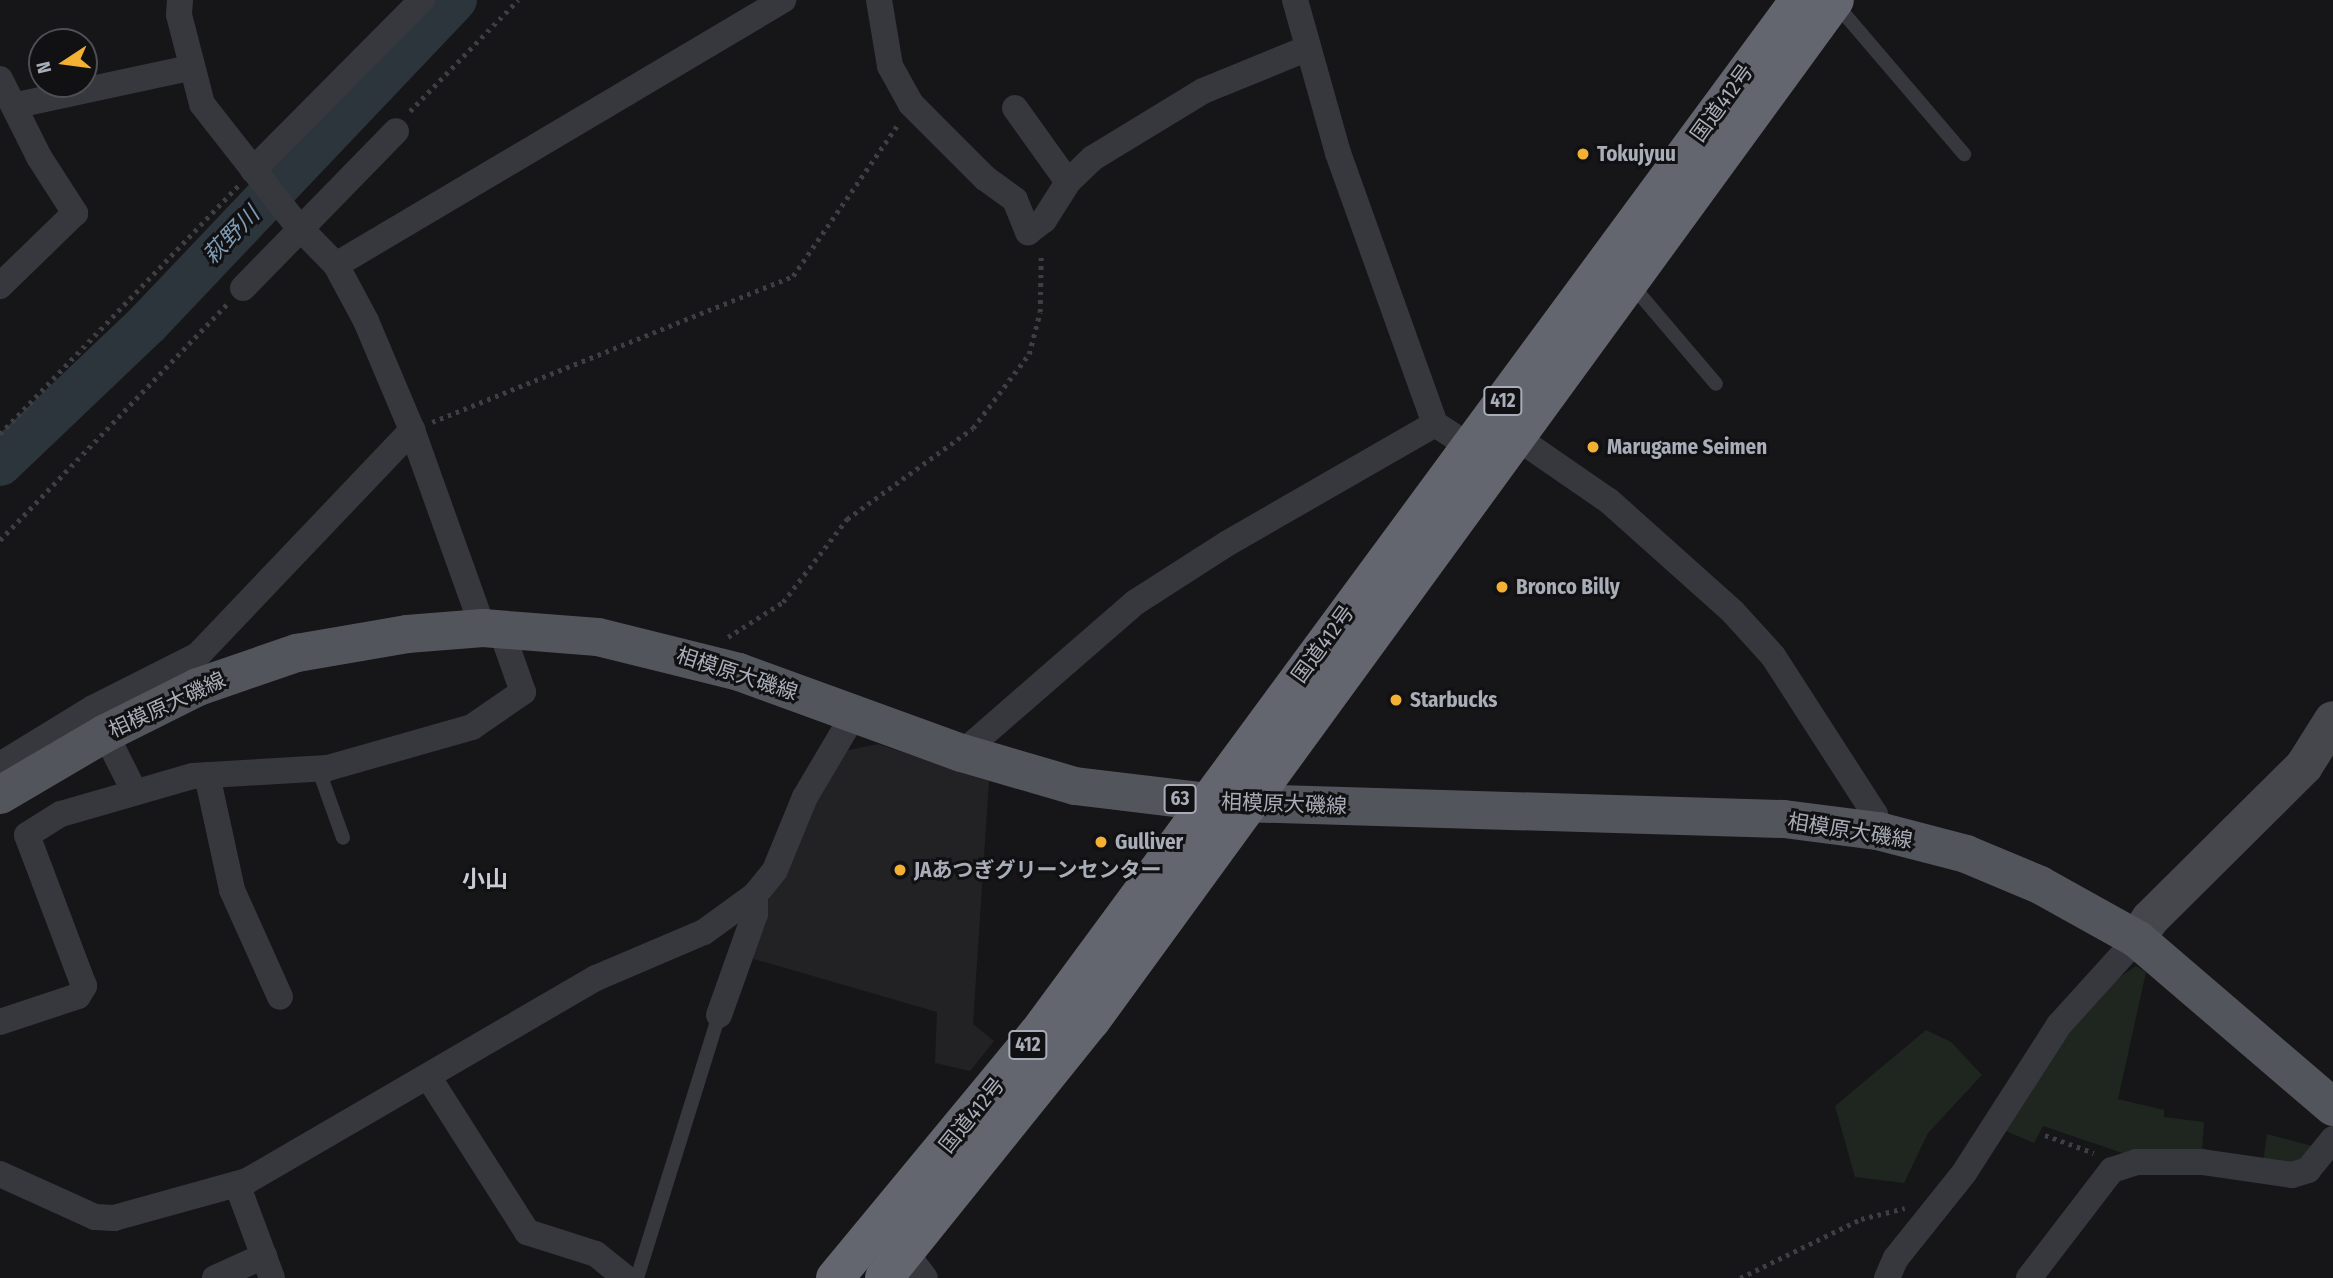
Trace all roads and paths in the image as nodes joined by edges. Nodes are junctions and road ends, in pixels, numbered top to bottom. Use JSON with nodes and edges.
{"nodes":[{"id":1,"x":180,"y":0,"type":"edge"},
{"id":2,"x":422,"y":0,"type":"edge"},
{"id":3,"x":518,"y":0,"type":"edge"},
{"id":4,"x":783,"y":0,"type":"edge"},
{"id":5,"x":879,"y":0,"type":"edge"},
{"id":6,"x":1295,"y":0,"type":"edge"},
{"id":7,"x":1822,"y":1,"type":"edge"},
{"id":8,"x":1306,"y":49,"type":"junction"},
{"id":9,"x":190,"y":68,"type":"junction"},
{"id":10,"x":0,"y":79,"type":"edge"},
{"id":11,"x":911,"y":104,"type":"junction"},
{"id":12,"x":17,"y":106,"type":"junction"},
{"id":13,"x":1015,"y":108,"type":"dead end"},
{"id":14,"x":396,"y":131,"type":"joint"},
{"id":15,"x":1964,"y":154,"type":"dead end"},
{"id":16,"x":256,"y":174,"type":"junction"},
{"id":17,"x":1068,"y":182,"type":"junction"},
{"id":18,"x":1038,"y":225,"type":"junction"},
{"id":19,"x":299,"y":226,"type":"junction"},
{"id":20,"x":336,"y":265,"type":"junction"},
{"id":21,"x":1631,"y":283,"type":"junction"},
{"id":22,"x":0,"y":286,"type":"edge"},
{"id":23,"x":243,"y":288,"type":"joint"},
{"id":24,"x":1716,"y":384,"type":"dead end"},
{"id":25,"x":1435,"y":424,"type":"junction"},
{"id":26,"x":412,"y":430,"type":"junction"},
{"id":27,"x":0,"y":434,"type":"edge"},
{"id":28,"x":1519,"y":439,"type":"junction"},
{"id":29,"x":1469,"y":446,"type":"junction"},
{"id":30,"x":0,"y":540,"type":"edge"},
{"id":31,"x":492,"y":628,"type":"junction"},
{"id":32,"x":699,"y":661,"type":"junction"},
{"id":33,"x":854,"y":714,"type":"junction"},
{"id":34,"x":2333,"y":720,"type":"edge"},
{"id":35,"x":98,"y":721,"type":"junction"},
{"id":36,"x":962,"y":753,"type":"junction"},
{"id":37,"x":0,"y":765,"type":"edge"},
{"id":38,"x":318,"y":768,"type":"junction"},
{"id":39,"x":207,"y":775,"type":"junction"},
{"id":40,"x":134,"y":791,"type":"junction"},
{"id":41,"x":0,"y":795,"type":"edge"},
{"id":42,"x":1207,"y":802,"type":"junction"},
{"id":43,"x":1253,"y":802,"type":"junction"},
{"id":44,"x":1878,"y":831,"type":"junction"},
{"id":45,"x":344,"y":838,"type":"dead end"},
{"id":46,"x":755,"y":895,"type":"junction"},
{"id":47,"x":2137,"y":939,"type":"junction"},
{"id":48,"x":280,"y":997,"type":"dead end"},
{"id":49,"x":719,"y":1014,"type":"joint"},
{"id":50,"x":0,"y":1022,"type":"edge"},
{"id":51,"x":429,"y":1078,"type":"junction"},
{"id":52,"x":2333,"y":1107,"type":"edge"},
{"id":53,"x":2045,"y":1135,"type":"dead end"},
{"id":54,"x":2333,"y":1139,"type":"edge"},
{"id":55,"x":2127,"y":1165,"type":"junction"},
{"id":56,"x":1,"y":1176,"type":"edge"},
{"id":57,"x":237,"y":1184,"type":"junction"},
{"id":58,"x":1933,"y":1212,"type":"junction"},
{"id":59,"x":268,"y":1267,"type":"edge"},
{"id":60,"x":905,"y":1270,"type":"edge"},
{"id":61,"x":634,"y":1277,"type":"edge"},
{"id":62,"x":215,"y":1278,"type":"edge"},
{"id":63,"x":835,"y":1278,"type":"edge"},
{"id":64,"x":1740,"y":1278,"type":"edge"},
{"id":65,"x":1887,"y":1278,"type":"edge"},
{"id":66,"x":2029,"y":1278,"type":"edge"}],
"edges":[{"from":1,"to":9,"type":"street"},
{"from":2,"to":16,"type":"street"},
{"from":3,"to":14,"type":"path"},
{"from":4,"to":20,"type":"street"},
{"from":5,"to":11,"type":"street"},
{"from":6,"to":8,"type":"street"},
{"from":7,"to":15,"type":"lane"},
{"from":7,"to":21,"type":"highway","name":"国道412号","number":"412"},
{"from":7,"to":29,"type":"highway","name":"国道412号","number":"412"},
{"from":8,"to":17,"type":"street"},
{"from":8,"to":25,"type":"street"},
{"from":9,"to":12,"type":"street"},
{"from":9,"to":16,"type":"street"},
{"from":10,"to":12,"type":"street"},
{"from":11,"to":18,"type":"street"},
{"from":11,"to":26,"type":"path"},
{"from":12,"to":22,"type":"street"},
{"from":13,"to":17,"type":"street"},
{"from":14,"to":19,"type":"street"},
{"from":16,"to":19,"type":"street"},
{"from":16,"to":27,"type":"path"},
{"from":17,"to":18,"type":"street"},
{"from":18,"to":32,"type":"path"},
{"from":19,"to":20,"type":"street"},
{"from":19,"to":23,"type":"street"},
{"from":20,"to":26,"type":"street"},
{"from":21,"to":24,"type":"lane"},
{"from":21,"to":28,"type":"highway","name":"国道412号","number":"412"},
{"from":23,"to":30,"type":"path"},
{"from":25,"to":29,"type":"street"},
{"from":25,"to":36,"type":"street"},
{"from":26,"to":31,"type":"street"},
{"from":26,"to":35,"type":"street"},
{"from":28,"to":43,"type":"highway","name":"国道412号","number":"412"},
{"from":28,"to":44,"type":"street"},
{"from":29,"to":42,"type":"highway","name":"国道412号","number":"412"},
{"from":31,"to":32,"type":"main road","name":"相模原大磯線","number":"63"},
{"from":31,"to":35,"type":"main road","name":"相模原大磯線","number":"63"},
{"from":31,"to":38,"type":"street"},
{"from":32,"to":33,"type":"main road","name":"相模原大磯線","number":"63"},
{"from":33,"to":36,"type":"main road","name":"相模原大磯線","number":"63"},
{"from":33,"to":46,"type":"street"},
{"from":34,"to":47,"type":"street"},
{"from":35,"to":37,"type":"street"},
{"from":35,"to":40,"type":"street"},
{"from":35,"to":41,"type":"main road","name":"相模原大磯線","number":"63"},
{"from":36,"to":42,"type":"main road","name":"相模原大磯線","number":"63"},
{"from":38,"to":39,"type":"street"},
{"from":38,"to":45,"type":"lane"},
{"from":39,"to":40,"type":"street"},
{"from":39,"to":48,"type":"street"},
{"from":40,"to":50,"type":"street"},
{"from":42,"to":43,"type":"main road","name":"相模原大磯線","number":"63"},
{"from":42,"to":63,"type":"highway","name":"国道412号","number":"412"},
{"from":43,"to":44,"type":"main road","name":"相模原大磯線","number":"63"},
{"from":43,"to":60,"type":"highway","name":"国道412号","number":"412"},
{"from":44,"to":47,"type":"main road","name":"相模原大磯線","number":"63"},
{"from":46,"to":49,"type":"street"},
{"from":46,"to":51,"type":"street"},
{"from":47,"to":52,"type":"main road","name":"相模原大磯線","number":"63"},
{"from":47,"to":58,"type":"street"},
{"from":49,"to":61,"type":"lane"},
{"from":51,"to":57,"type":"street"},
{"from":51,"to":61,"type":"street"},
{"from":53,"to":55,"type":"path"},
{"from":54,"to":55,"type":"street"},
{"from":55,"to":66,"type":"street"},
{"from":56,"to":57,"type":"street"},
{"from":57,"to":59,"type":"street"},
{"from":58,"to":64,"type":"path"},
{"from":58,"to":65,"type":"street"},
{"from":59,"to":62,"type":"street"}]}
